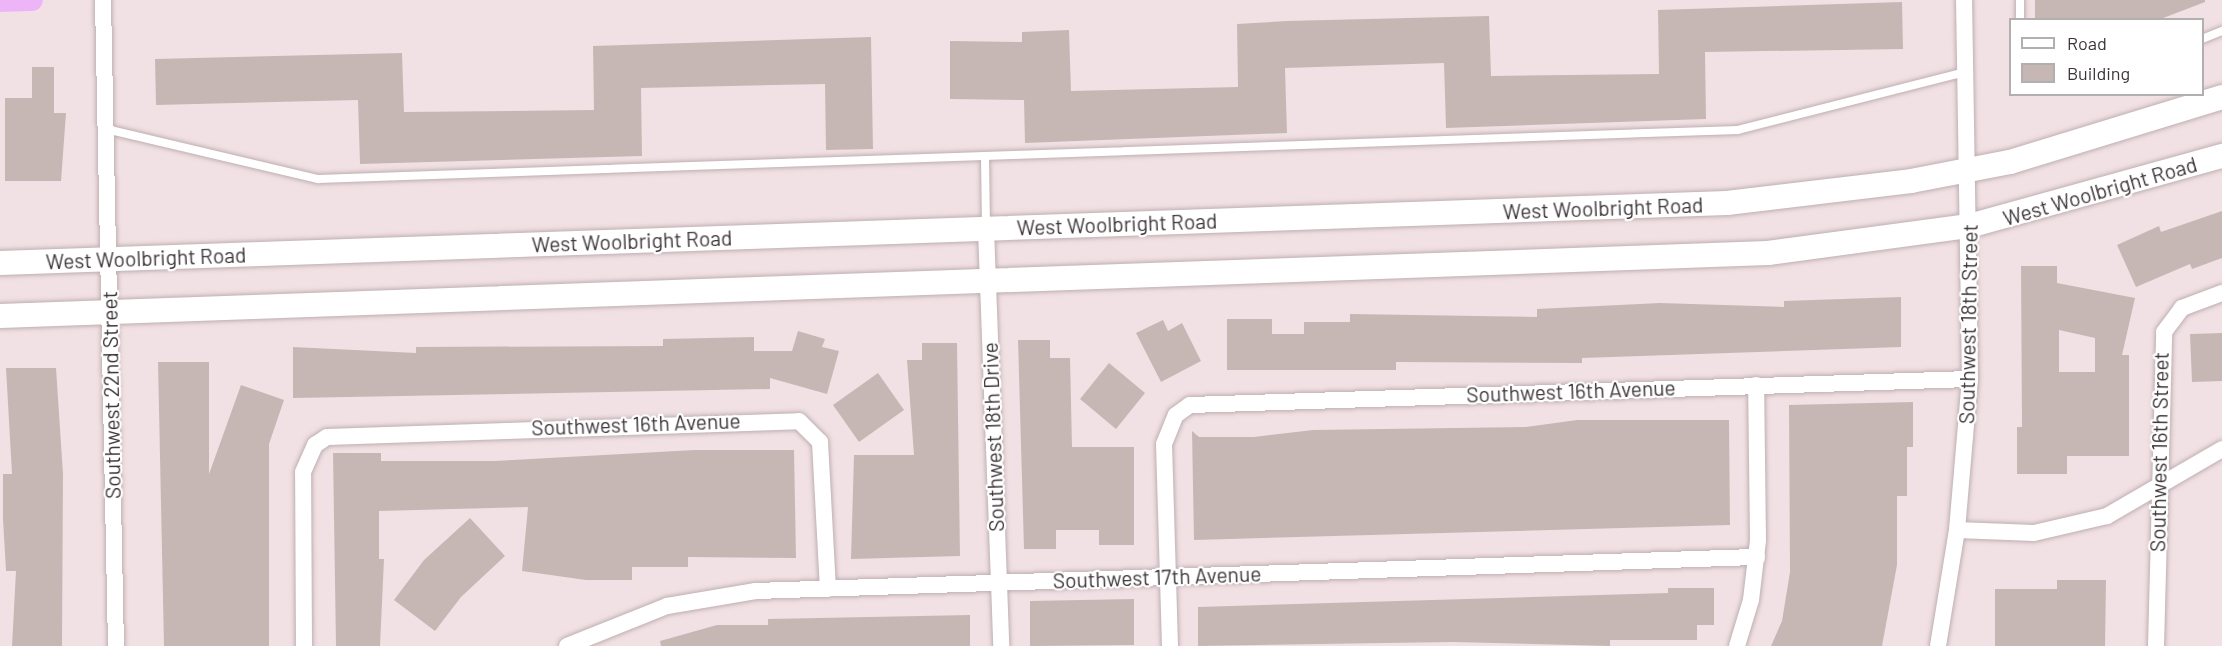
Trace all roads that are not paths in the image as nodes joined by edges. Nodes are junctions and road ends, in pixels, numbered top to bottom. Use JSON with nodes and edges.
{"nodes":[{"id":1,"x":103,"y":0,"type":"edge"},
{"id":2,"x":1964,"y":0,"type":"edge"},
{"id":3,"x":2019,"y":0,"type":"edge"},
{"id":4,"x":2020,"y":18,"type":"edge"},
{"id":5,"x":2222,"y":31,"type":"edge"},
{"id":6,"x":2204,"y":38,"type":"edge"},
{"id":7,"x":1966,"y":72,"type":"junction"},
{"id":8,"x":2222,"y":97,"type":"edge"},
{"id":9,"x":106,"y":129,"type":"junction"},
{"id":10,"x":985,"y":156,"type":"junction"},
{"id":11,"x":2222,"y":156,"type":"edge"},
{"id":12,"x":1968,"y":170,"type":"junction"},
{"id":13,"x":1970,"y":226,"type":"junction"},
{"id":14,"x":986,"y":229,"type":"junction"},
{"id":15,"x":108,"y":259,"type":"junction"},
{"id":16,"x":0,"y":263,"type":"edge"},
{"id":17,"x":987,"y":283,"type":"junction"},
{"id":18,"x":2222,"y":293,"type":"edge"},
{"id":19,"x":109,"y":312,"type":"junction"},
{"id":20,"x":0,"y":316,"type":"edge"},
{"id":21,"x":1970,"y":378,"type":"junction"},
{"id":22,"x":1756,"y":385,"type":"junction"},
{"id":23,"x":2222,"y":449,"type":"edge"},
{"id":24,"x":2158,"y":491,"type":"junction"},
{"id":25,"x":1957,"y":530,"type":"junction"},
{"id":26,"x":1757,"y":556,"type":"junction"},
{"id":27,"x":1167,"y":577,"type":"junction"},
{"id":28,"x":999,"y":583,"type":"junction"},
{"id":29,"x":828,"y":589,"type":"junction"},
{"id":30,"x":116,"y":646,"type":"edge"},
{"id":31,"x":304,"y":646,"type":"edge"},
{"id":32,"x":567,"y":646,"type":"edge"},
{"id":33,"x":1001,"y":646,"type":"edge"},
{"id":34,"x":1170,"y":646,"type":"edge"},
{"id":35,"x":1737,"y":646,"type":"edge"},
{"id":36,"x":1938,"y":646,"type":"edge"},
{"id":37,"x":2156,"y":646,"type":"edge"}],
"edges":[{"from":1,"to":9,"type":"street","name":"Southwest 22nd Street"},
{"from":2,"to":7,"type":"street","name":"Southwest 18th Street"},
{"from":3,"to":4,"type":"lane"},
{"from":5,"to":6,"type":"lane"},
{"from":7,"to":10,"type":"lane"},
{"from":7,"to":12,"type":"street","name":"Southwest 18th Street"},
{"from":8,"to":12,"type":"main road","name":"West Woolbright Road"},
{"from":9,"to":10,"type":"lane"},
{"from":9,"to":15,"type":"street","name":"Southwest 22nd Street"},
{"from":10,"to":14,"type":"lane"},
{"from":11,"to":13,"type":"main road","name":"West Woolbright Road"},
{"from":12,"to":13,"type":"street","name":"Southwest 18th Street"},
{"from":12,"to":14,"type":"main road","name":"West Woolbright Road"},
{"from":13,"to":17,"type":"main road","name":"West Woolbright Road"},
{"from":13,"to":21,"type":"street","name":"Southwest 18th Street"},
{"from":14,"to":15,"type":"main road","name":"West Woolbright Road"},
{"from":14,"to":17,"type":"street","name":"Southwest 18th Drive"},
{"from":15,"to":16,"type":"main road","name":"West Woolbright Road"},
{"from":15,"to":19,"type":"street","name":"Southwest 22nd Street"},
{"from":17,"to":19,"type":"main road","name":"West Woolbright Road"},
{"from":17,"to":28,"type":"street","name":"Southwest 18th Drive"},
{"from":18,"to":24,"type":"street","name":"Southwest 16th Street"},
{"from":19,"to":20,"type":"main road","name":"West Woolbright Road"},
{"from":19,"to":30,"type":"street","name":"Southwest 22nd Street"},
{"from":21,"to":22,"type":"street","name":"Southwest 16th Avenue"},
{"from":21,"to":25,"type":"street","name":"Southwest 18th Street"},
{"from":22,"to":26,"type":"street"},
{"from":22,"to":27,"type":"street","name":"Southwest 16th Avenue"},
{"from":23,"to":24,"type":"street"},
{"from":24,"to":25,"type":"street"},
{"from":24,"to":37,"type":"street","name":"Southwest 16th Street"},
{"from":25,"to":36,"type":"street","name":"Southwest 18th Street"},
{"from":26,"to":27,"type":"street","name":"Southwest 17th Avenue"},
{"from":26,"to":35,"type":"street"},
{"from":27,"to":28,"type":"street","name":"Southwest 17th Avenue"},
{"from":27,"to":34,"type":"street"},
{"from":28,"to":29,"type":"street","name":"Southwest 17th Avenue"},
{"from":28,"to":33,"type":"street","name":"Southwest 18th Drive"},
{"from":29,"to":31,"type":"street","name":"Southwest 16th Avenue"},
{"from":29,"to":32,"type":"street","name":"Southwest 17th Avenue"}]}
